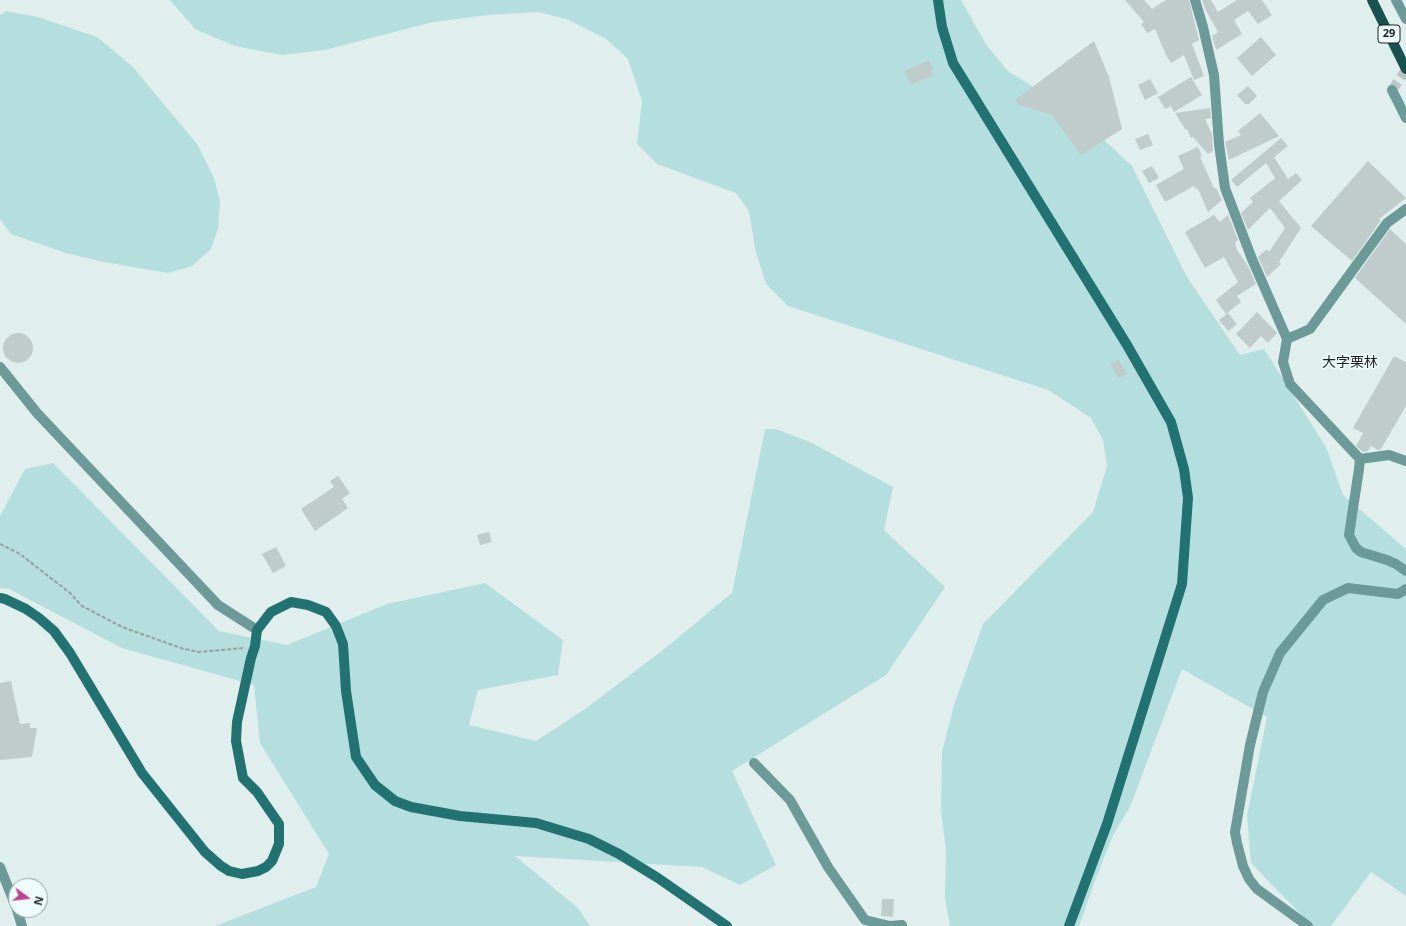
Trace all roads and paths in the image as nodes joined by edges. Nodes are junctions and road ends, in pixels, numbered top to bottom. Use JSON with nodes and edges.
{"nodes":[{"id":1,"x":938,"y":0,"type":"edge"},
{"id":2,"x":1195,"y":0,"type":"edge"},
{"id":3,"x":1372,"y":0,"type":"edge"},
{"id":4,"x":1396,"y":0,"type":"edge"},
{"id":5,"x":1406,"y":19,"type":"edge"},
{"id":6,"x":1406,"y":69,"type":"edge"},
{"id":7,"x":1392,"y":90,"type":"dead end"},
{"id":8,"x":1406,"y":118,"type":"edge"},
{"id":9,"x":1406,"y":209,"type":"edge"},
{"id":10,"x":1287,"y":339,"type":"junction"},
{"id":11,"x":0,"y":367,"type":"edge"},
{"id":12,"x":1360,"y":459,"type":"junction"},
{"id":13,"x":1406,"y":461,"type":"edge"},
{"id":14,"x":0,"y":544,"type":"edge"},
{"id":15,"x":1406,"y":572,"type":"edge"},
{"id":16,"x":1406,"y":590,"type":"edge"},
{"id":17,"x":0,"y":598,"type":"edge"},
{"id":18,"x":257,"y":630,"type":"junction"},
{"id":19,"x":256,"y":646,"type":"junction"},
{"id":20,"x":754,"y":763,"type":"dead end"},
{"id":21,"x":0,"y":867,"type":"edge"},
{"id":22,"x":8,"y":888,"type":"edge"},
{"id":23,"x":727,"y":926,"type":"edge"},
{"id":24,"x":902,"y":926,"type":"edge"},
{"id":25,"x":1069,"y":926,"type":"edge"},
{"id":26,"x":1308,"y":926,"type":"edge"}],
"edges":[{"from":1,"to":25,"type":"street"},
{"from":2,"to":10,"type":"street"},
{"from":3,"to":6,"type":"main road","number":"29"},
{"from":4,"to":5,"type":"street"},
{"from":7,"to":8,"type":"street"},
{"from":9,"to":10,"type":"street"},
{"from":10,"to":12,"type":"street"},
{"from":11,"to":18,"type":"street"},
{"from":12,"to":13,"type":"street"},
{"from":12,"to":15,"type":"street"},
{"from":14,"to":19,"type":"path"},
{"from":16,"to":26,"type":"street"},
{"from":17,"to":19,"type":"street"},
{"from":18,"to":19,"type":"street"},
{"from":18,"to":23,"type":"street"},
{"from":20,"to":24,"type":"street"},
{"from":21,"to":22,"type":"street"}]}
